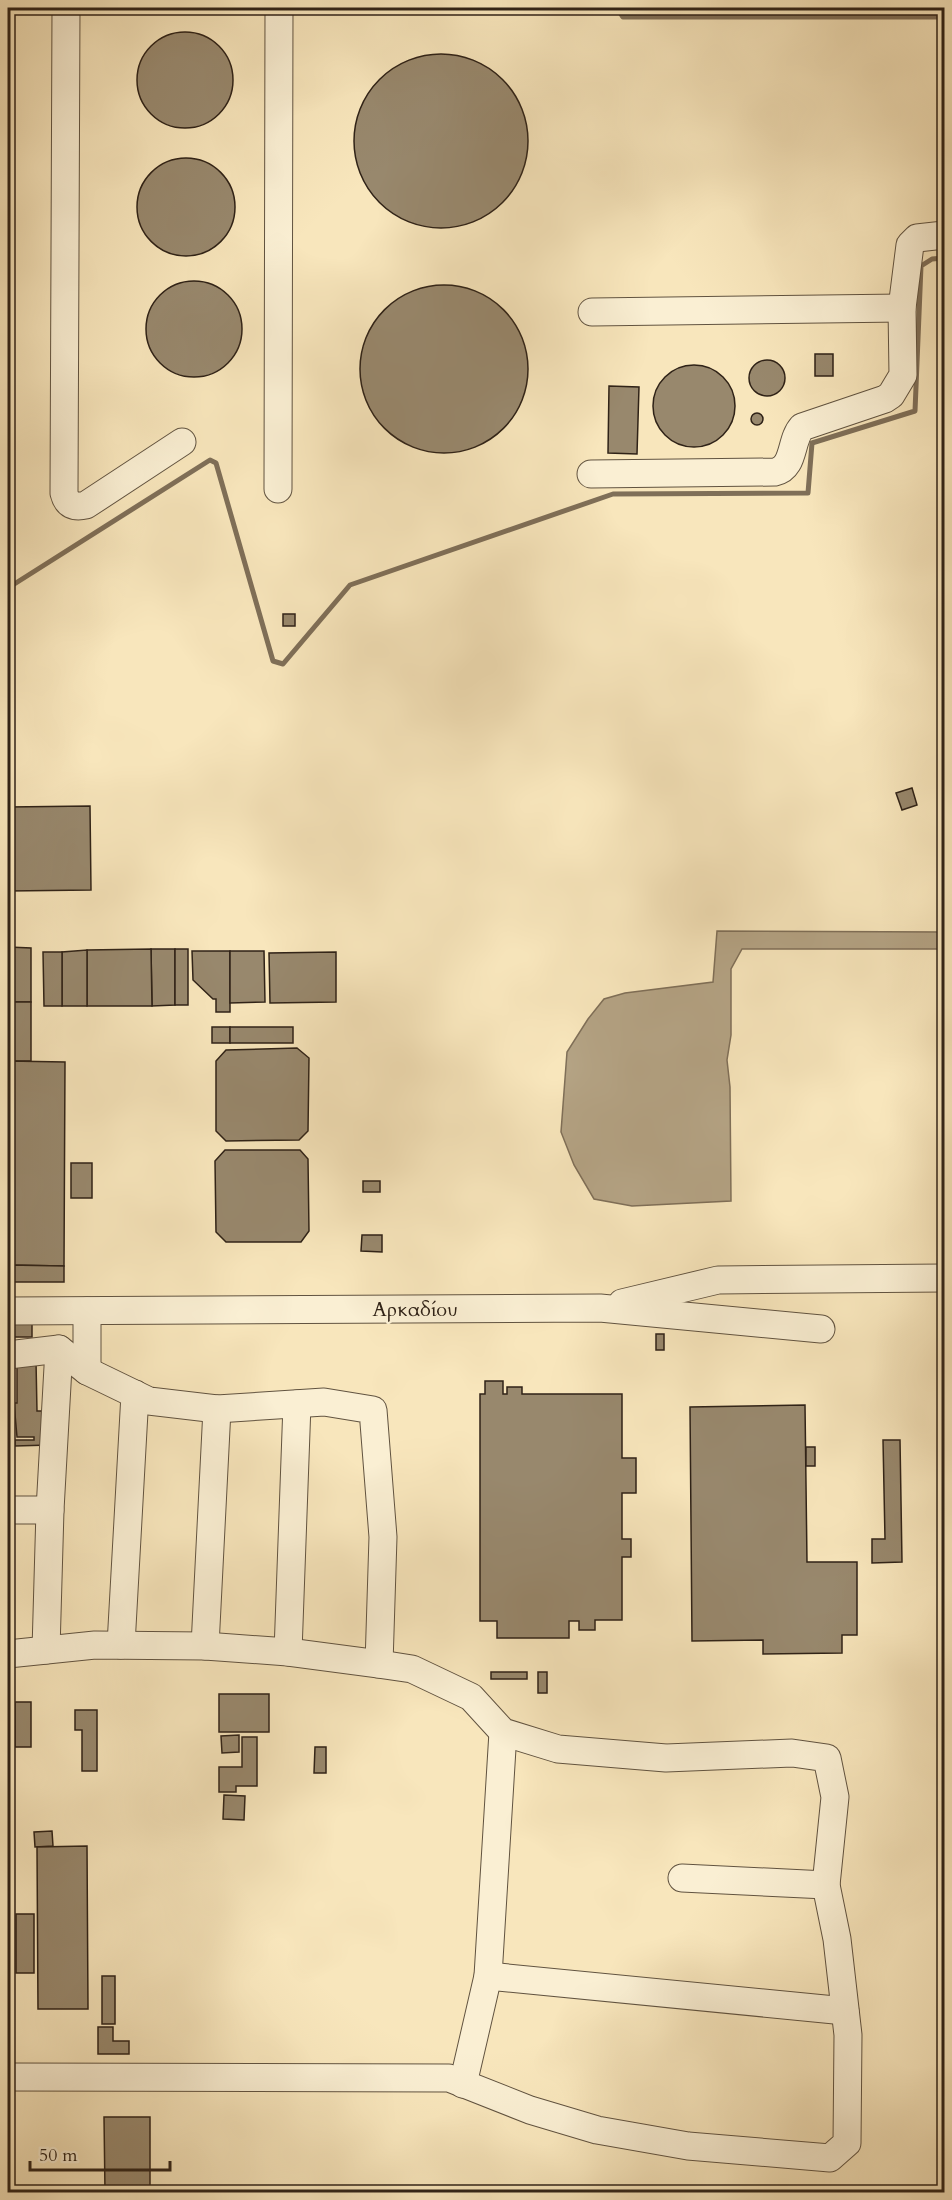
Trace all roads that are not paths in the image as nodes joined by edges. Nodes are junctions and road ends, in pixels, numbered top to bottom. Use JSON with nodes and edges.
{"nodes":[{"id":1,"x":66,"y":8,"type":"edge"},
{"id":2,"x":279,"y":8,"type":"edge"},
{"id":3,"x":945,"y":236,"type":"edge"},
{"id":4,"x":902,"y":308,"type":"junction"},
{"id":5,"x":592,"y":312,"type":"dead end"},
{"id":6,"x":182,"y":442,"type":"dead end"},
{"id":7,"x":591,"y":474,"type":"dead end"},
{"id":8,"x":278,"y":489,"type":"dead end"},
{"id":9,"x":945,"y":1278,"type":"edge"},
{"id":10,"x":600,"y":1308,"type":"junction"},
{"id":11,"x":8,"y":1311,"type":"edge"},
{"id":12,"x":87,"y":1311,"type":"junction"},
{"id":13,"x":821,"y":1329,"type":"dead end"},
{"id":14,"x":59,"y":1349,"type":"junction"},
{"id":15,"x":8,"y":1355,"type":"edge"},
{"id":16,"x":87,"y":1371,"type":"junction"},
{"id":17,"x":135,"y":1394,"type":"junction"},
{"id":18,"x":297,"y":1404,"type":"junction"},
{"id":19,"x":217,"y":1408,"type":"junction"},
{"id":20,"x":8,"y":1510,"type":"edge"},
{"id":21,"x":50,"y":1510,"type":"junction"},
{"id":22,"x":121,"y":1645,"type":"junction"},
{"id":23,"x":205,"y":1646,"type":"junction"},
{"id":24,"x":46,"y":1650,"type":"junction"},
{"id":25,"x":288,"y":1652,"type":"junction"},
{"id":26,"x":8,"y":1653,"type":"edge"},
{"id":27,"x":379,"y":1664,"type":"junction"},
{"id":28,"x":503,"y":1732,"type":"junction"},
{"id":29,"x":682,"y":1878,"type":"dead end"},
{"id":30,"x":826,"y":1885,"type":"junction"},
{"id":31,"x":488,"y":1976,"type":"junction"},
{"id":32,"x":845,"y":2011,"type":"junction"},
{"id":33,"x":8,"y":2077,"type":"edge"},
{"id":34,"x":456,"y":2081,"type":"junction"}],
"edges":[{"from":1,"to":6,"type":"street"},
{"from":2,"to":8,"type":"street"},
{"from":3,"to":4,"type":"street"},
{"from":4,"to":5,"type":"street"},
{"from":4,"to":7,"type":"street"},
{"from":9,"to":10,"type":"street"},
{"from":10,"to":12,"type":"street","name":"Αρκαδίου"},
{"from":10,"to":13,"type":"street","name":"Αρκαδίου"},
{"from":11,"to":12,"type":"street","name":"Αρκαδίου"},
{"from":12,"to":16,"type":"street"},
{"from":14,"to":15,"type":"street"},
{"from":14,"to":16,"type":"street"},
{"from":14,"to":21,"type":"street"},
{"from":16,"to":17,"type":"street"},
{"from":17,"to":19,"type":"street"},
{"from":17,"to":22,"type":"street"},
{"from":18,"to":19,"type":"street"},
{"from":18,"to":25,"type":"street"},
{"from":18,"to":27,"type":"street"},
{"from":19,"to":23,"type":"street"},
{"from":20,"to":21,"type":"street"},
{"from":21,"to":24,"type":"street"},
{"from":22,"to":23,"type":"street"},
{"from":22,"to":24,"type":"street"},
{"from":23,"to":25,"type":"street"},
{"from":24,"to":26,"type":"street"},
{"from":25,"to":27,"type":"street"},
{"from":27,"to":28,"type":"street"},
{"from":28,"to":30,"type":"street"},
{"from":28,"to":31,"type":"street"},
{"from":29,"to":30,"type":"street"},
{"from":30,"to":32,"type":"street"},
{"from":31,"to":32,"type":"street"},
{"from":31,"to":34,"type":"street"},
{"from":32,"to":34,"type":"street"},
{"from":33,"to":34,"type":"street"}]}
